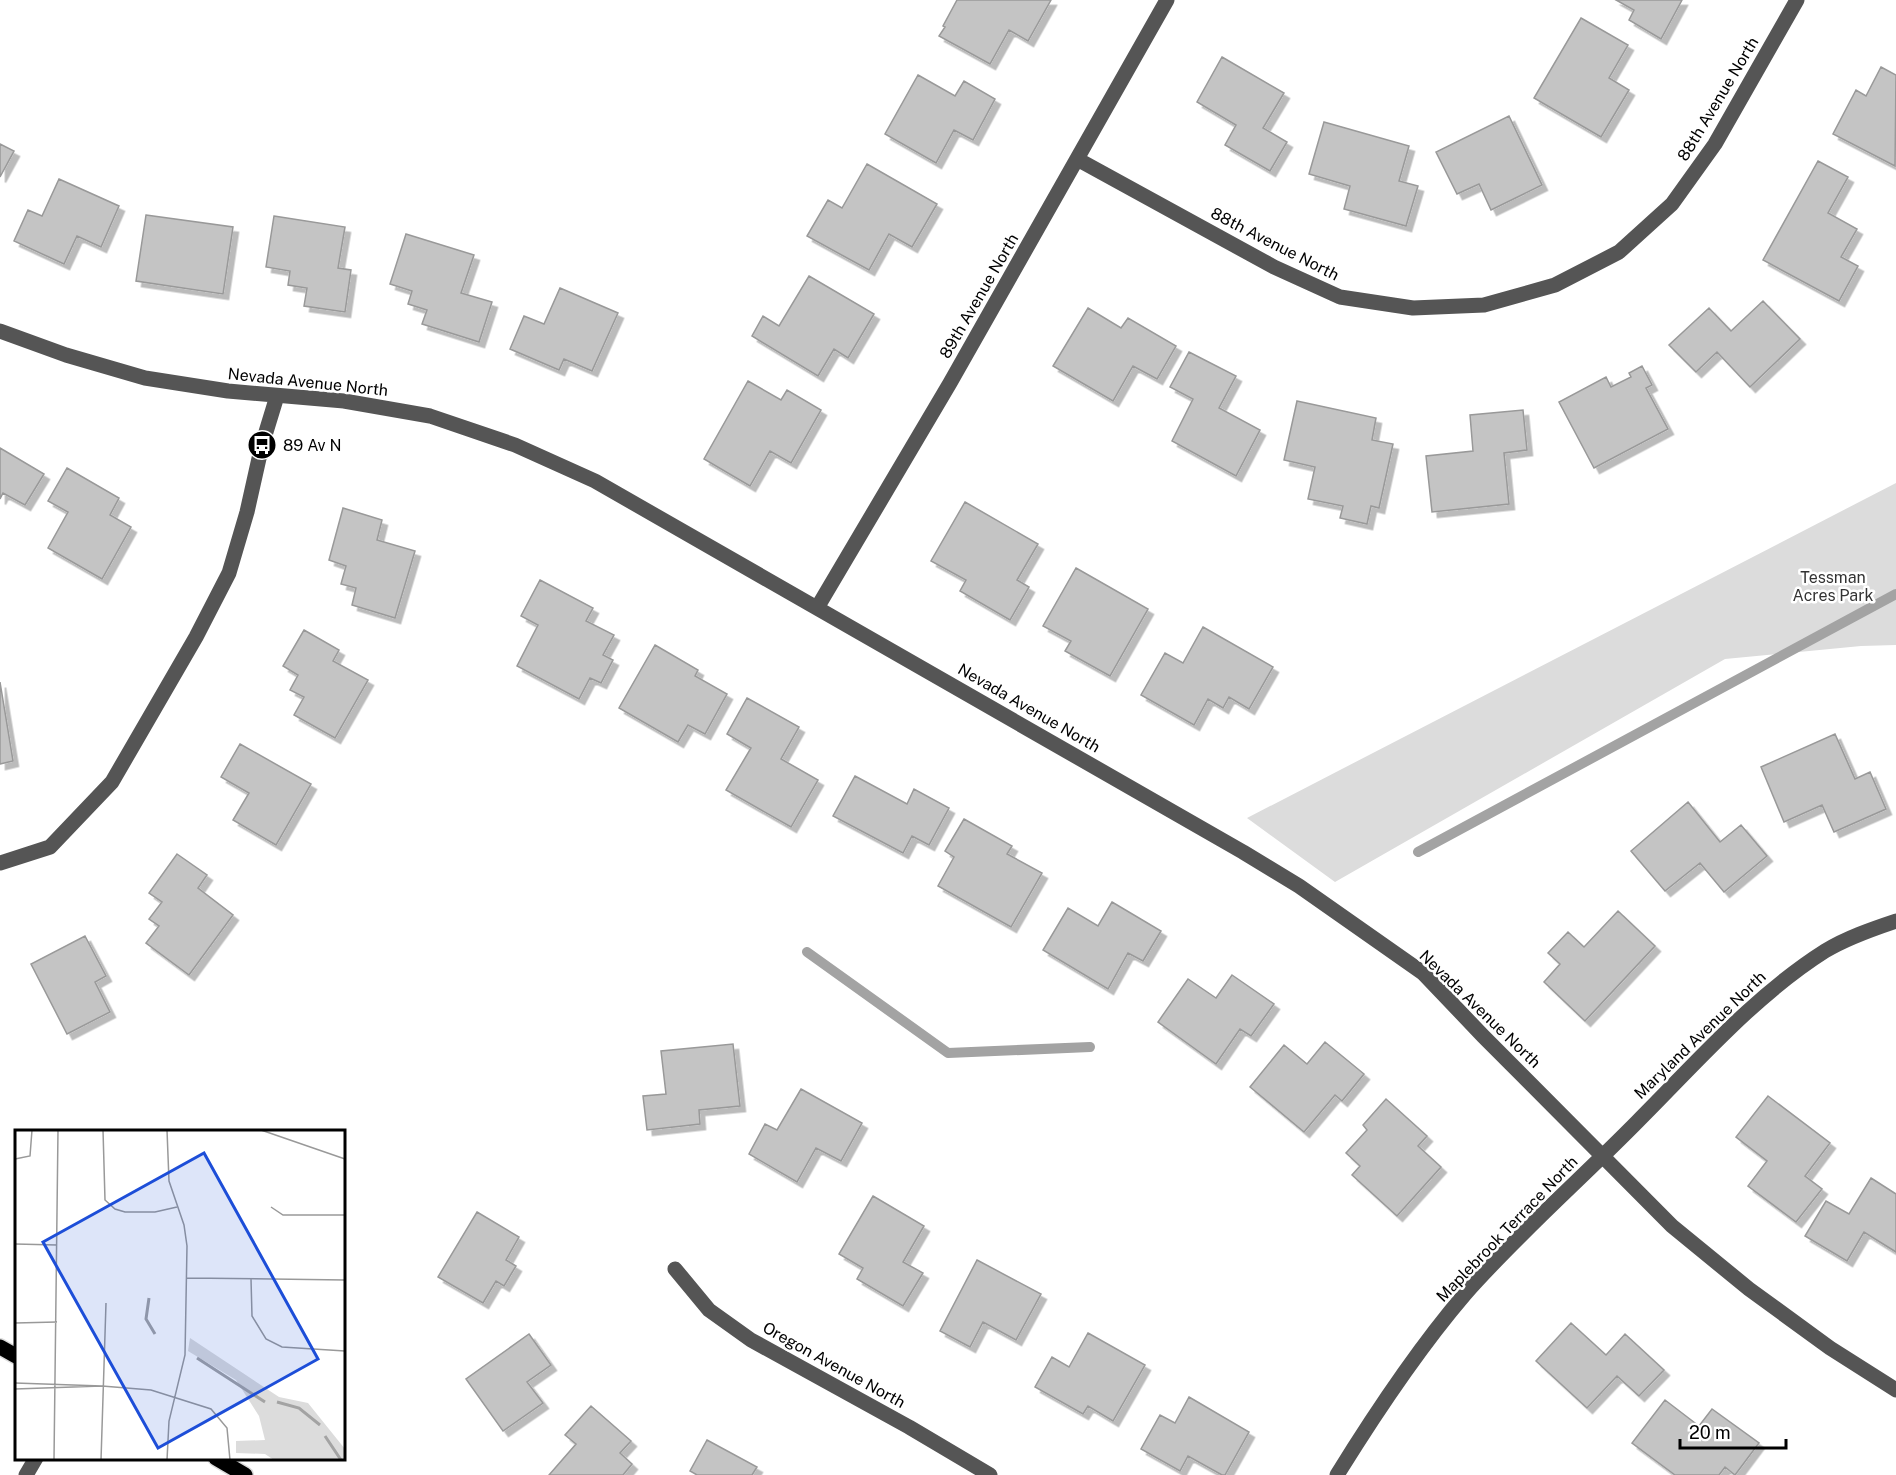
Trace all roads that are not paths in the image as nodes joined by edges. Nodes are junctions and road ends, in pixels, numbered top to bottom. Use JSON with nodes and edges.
{"nodes":[{"id":1,"x":1167,"y":0,"type":"edge"},
{"id":2,"x":1797,"y":0,"type":"edge"},
{"id":3,"x":1077,"y":159,"type":"junction"},
{"id":4,"x":0,"y":331,"type":"edge"},
{"id":5,"x":277,"y":396,"type":"junction"},
{"id":6,"x":817,"y":608,"type":"junction"},
{"id":7,"x":0,"y":863,"type":"edge"},
{"id":8,"x":1896,"y":921,"type":"edge"},
{"id":9,"x":1603,"y":1156,"type":"junction"},
{"id":10,"x":675,"y":1269,"type":"dead end"},
{"id":11,"x":0,"y":1347,"type":"edge"},
{"id":12,"x":15,"y":1355,"type":"edge"},
{"id":13,"x":1896,"y":1390,"type":"edge"},
{"id":14,"x":35,"y":1460,"type":"edge"},
{"id":15,"x":219,"y":1460,"type":"edge"},
{"id":16,"x":26,"y":1475,"type":"edge"},
{"id":17,"x":245,"y":1475,"type":"edge"},
{"id":18,"x":990,"y":1475,"type":"edge"},
{"id":19,"x":1337,"y":1475,"type":"edge"}],
"edges":[{"from":1,"to":3,"type":"street","name":"89th Avenue North"},
{"from":2,"to":3,"type":"street","name":"88th Avenue North"},
{"from":3,"to":6,"type":"street","name":"89th Avenue North"},
{"from":4,"to":5,"type":"street","name":"Nevada Avenue North"},
{"from":5,"to":6,"type":"street","name":"Nevada Avenue North"},
{"from":5,"to":7,"type":"street"},
{"from":6,"to":9,"type":"street","name":"Nevada Avenue North"},
{"from":8,"to":9,"type":"street","name":"Maryland Avenue North"},
{"from":9,"to":13,"type":"street","name":"Nevada Avenue North"},
{"from":9,"to":19,"type":"street","name":"Maplebrook Terrace North"},
{"from":10,"to":18,"type":"street","name":"Oregon Avenue North"},
{"from":11,"to":12,"type":"main road"},
{"from":14,"to":16,"type":"street"},
{"from":15,"to":17,"type":"main road"}]}
